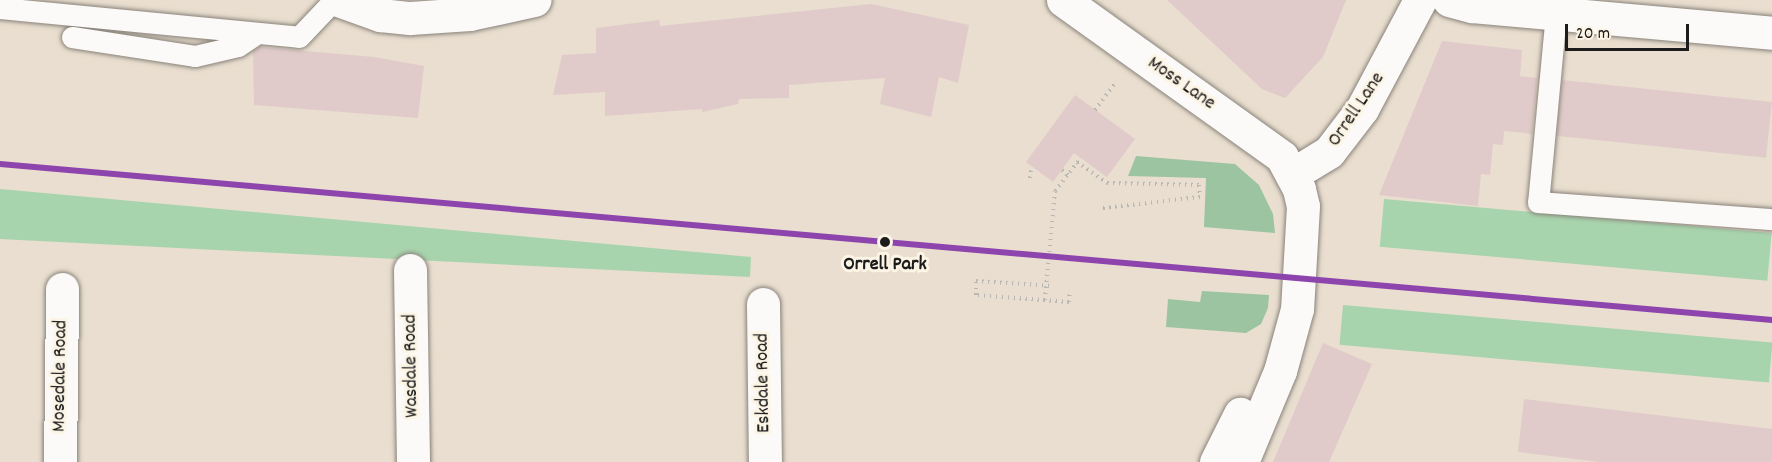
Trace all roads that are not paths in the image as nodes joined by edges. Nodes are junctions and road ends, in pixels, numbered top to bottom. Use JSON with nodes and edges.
{"nodes":[{"id":1,"x":336,"y":0,"type":"edge"},
{"id":2,"x":534,"y":0,"type":"edge"},
{"id":3,"x":1063,"y":0,"type":"edge"},
{"id":4,"x":1420,"y":0,"type":"edge"},
{"id":5,"x":1449,"y":0,"type":"edge"},
{"id":6,"x":446,"y":8,"type":"edge"},
{"id":7,"x":0,"y":9,"type":"edge"},
{"id":8,"x":1556,"y":13,"type":"junction"},
{"id":9,"x":1772,"y":33,"type":"edge"},
{"id":10,"x":256,"y":34,"type":"junction"},
{"id":11,"x":72,"y":38,"type":"dead end"},
{"id":12,"x":1293,"y":174,"type":"junction"},
{"id":13,"x":1772,"y":219,"type":"edge"},
{"id":14,"x":410,"y":270,"type":"dead end"},
{"id":15,"x":62,"y":289,"type":"dead end"},
{"id":16,"x":763,"y":304,"type":"dead end"},
{"id":17,"x":1287,"y":349,"type":"junction"},
{"id":18,"x":60,"y":462,"type":"edge"},
{"id":19,"x":413,"y":462,"type":"edge"},
{"id":20,"x":765,"y":462,"type":"edge"},
{"id":21,"x":1216,"y":462,"type":"edge"},
{"id":22,"x":1242,"y":462,"type":"edge"}],
"edges":[{"from":1,"to":6,"type":"street"},
{"from":1,"to":10,"type":"lane"},
{"from":2,"to":6,"type":"street"},
{"from":3,"to":12,"type":"street","name":"Moss Lane"},
{"from":4,"to":12,"type":"street","name":"Orrell Lane"},
{"from":5,"to":8,"type":"street"},
{"from":7,"to":10,"type":"lane"},
{"from":8,"to":9,"type":"street"},
{"from":8,"to":13,"type":"lane"},
{"from":10,"to":11,"type":"lane"},
{"from":12,"to":17,"type":"street"},
{"from":14,"to":19,"type":"street","name":"Wasdale Road"},
{"from":15,"to":18,"type":"street","name":"Mosedale Road"},
{"from":16,"to":20,"type":"street","name":"Eskdale Road"},
{"from":17,"to":21,"type":"street"},
{"from":17,"to":22,"type":"street"}]}
